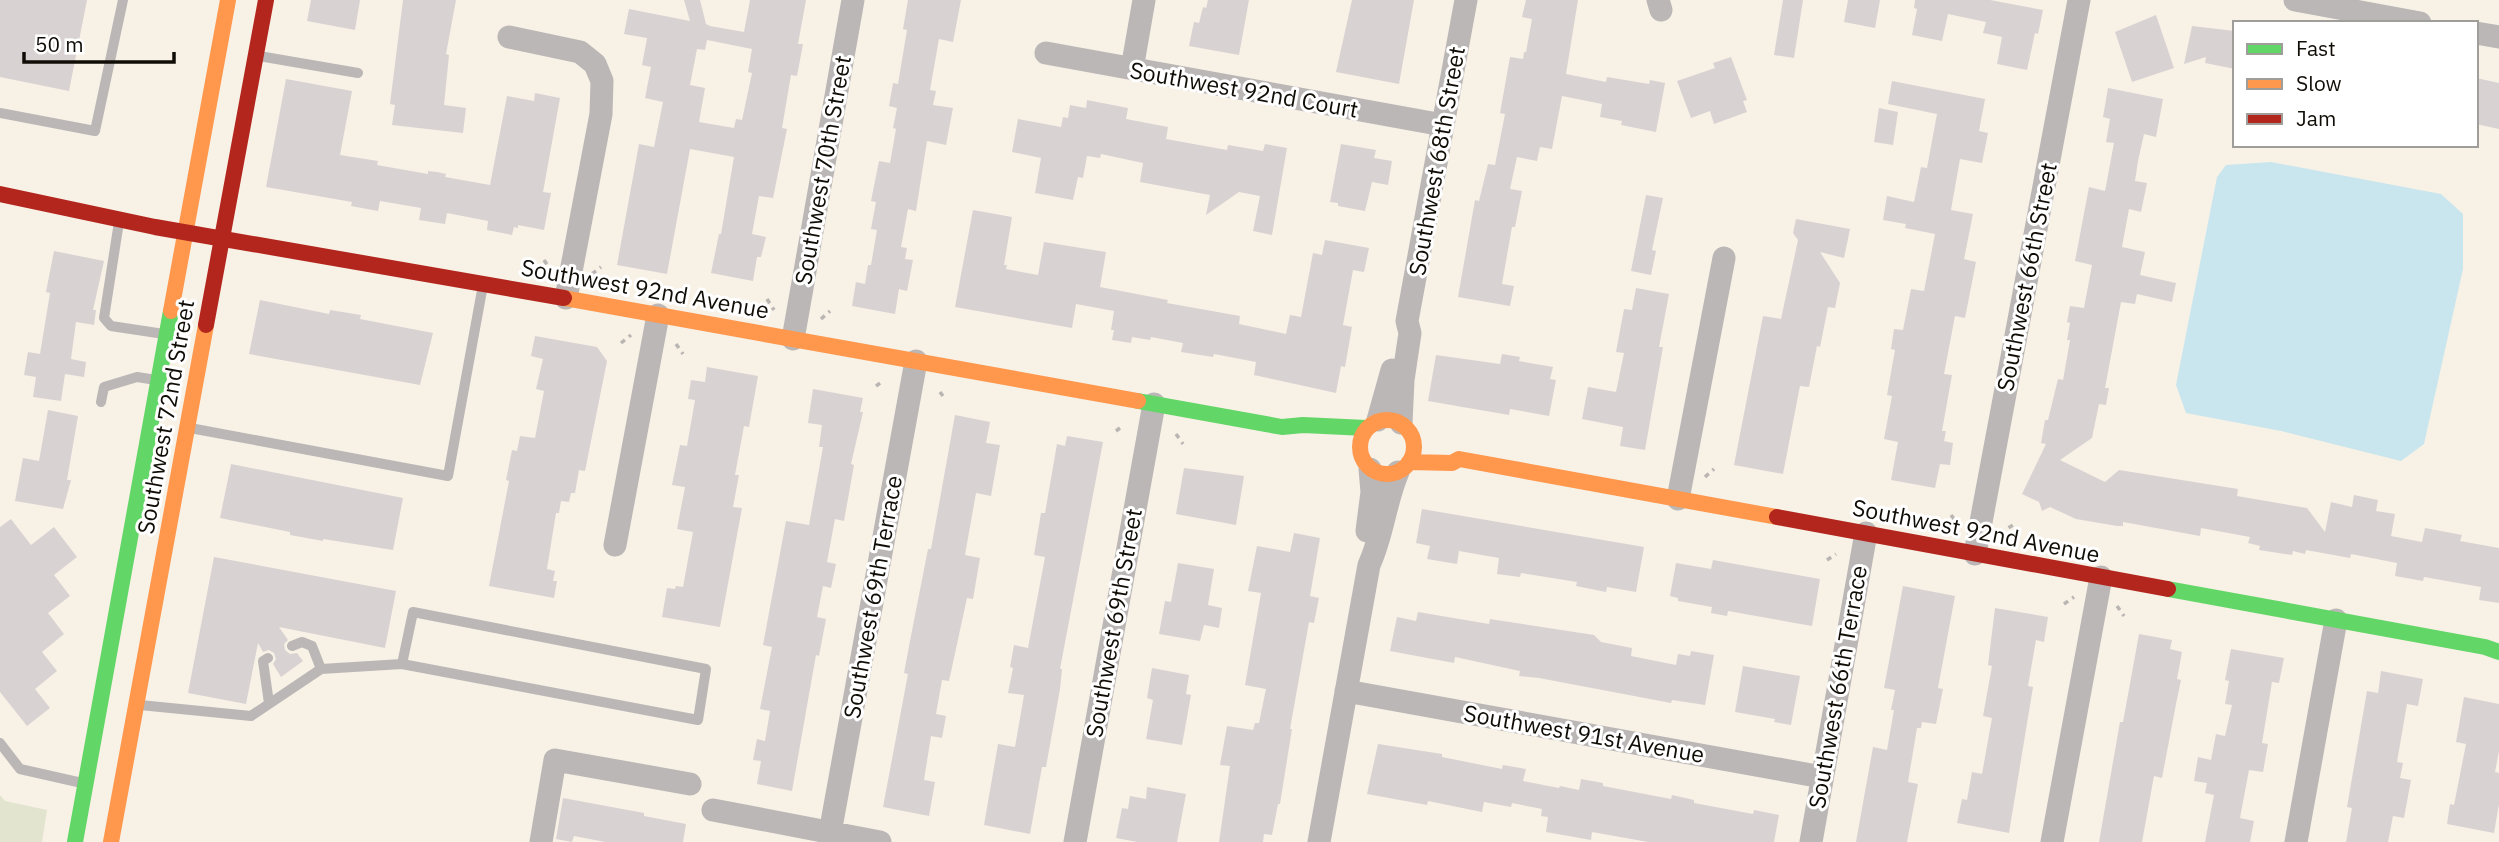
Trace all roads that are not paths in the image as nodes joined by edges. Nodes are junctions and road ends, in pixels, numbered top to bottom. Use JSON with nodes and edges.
{"nodes":[{"id":1,"x":123,"y":0,"type":"edge"},
{"id":2,"x":228,"y":0,"type":"edge"},
{"id":3,"x":266,"y":0,"type":"edge"},
{"id":4,"x":853,"y":0,"type":"edge"},
{"id":5,"x":1144,"y":0,"type":"edge"},
{"id":6,"x":1466,"y":0,"type":"edge"},
{"id":7,"x":2079,"y":0,"type":"edge"},
{"id":8,"x":2295,"y":0,"type":"edge"},
{"id":9,"x":2409,"y":21,"type":"edge"},
{"id":10,"x":2478,"y":33,"type":"edge"},
{"id":11,"x":509,"y":37,"type":"dead end"},
{"id":12,"x":2499,"y":37,"type":"edge"},
{"id":13,"x":1046,"y":53,"type":"dead end"},
{"id":14,"x":256,"y":55,"type":"junction"},
{"id":15,"x":1132,"y":69,"type":"junction"},
{"id":16,"x":358,"y":73,"type":"dead end"},
{"id":17,"x":0,"y":113,"type":"edge"},
{"id":18,"x":1443,"y":125,"type":"junction"},
{"id":19,"x":0,"y":194,"type":"edge"},
{"id":20,"x":120,"y":219,"type":"junction"},
{"id":21,"x":186,"y":232,"type":"junction"},
{"id":22,"x":222,"y":237,"type":"junction"},
{"id":23,"x":1724,"y":258,"type":"dead end"},
{"id":24,"x":483,"y":283,"type":"junction"},
{"id":25,"x":566,"y":298,"type":"junction"},
{"id":26,"x":658,"y":315,"type":"junction"},
{"id":27,"x":168,"y":334,"type":"junction"},
{"id":28,"x":793,"y":340,"type":"junction"},
{"id":29,"x":916,"y":361,"type":"junction"},
{"id":30,"x":159,"y":380,"type":"junction"},
{"id":31,"x":101,"y":402,"type":"dead end"},
{"id":32,"x":1154,"y":404,"type":"junction"},
{"id":33,"x":188,"y":427,"type":"junction"},
{"id":34,"x":1282,"y":427,"type":"junction"},
{"id":35,"x":1390,"y":428,"type":"junction"},
{"id":36,"x":1320,"y":443,"type":"dead end"},
{"id":37,"x":1342,"y":449,"type":"dead end"},
{"id":38,"x":1459,"y":459,"type":"junction"},
{"id":39,"x":1366,"y":464,"type":"junction"},
{"id":40,"x":1403,"y":467,"type":"junction"},
{"id":41,"x":1678,"y":499,"type":"junction"},
{"id":42,"x":1866,"y":533,"type":"junction"},
{"id":43,"x":615,"y":545,"type":"dead end"},
{"id":44,"x":1975,"y":554,"type":"junction"},
{"id":45,"x":1369,"y":565,"type":"junction"},
{"id":46,"x":2101,"y":577,"type":"junction"},
{"id":47,"x":2336,"y":620,"type":"junction"},
{"id":48,"x":292,"y":646,"type":"dead end"},
{"id":49,"x":2494,"y":649,"type":"edge"},
{"id":50,"x":268,"y":659,"type":"dead end"},
{"id":51,"x":402,"y":664,"type":"junction"},
{"id":52,"x":321,"y":669,"type":"junction"},
{"id":53,"x":1346,"y":691,"type":"junction"},
{"id":54,"x":118,"y":701,"type":"junction"},
{"id":55,"x":269,"y":703,"type":"junction"},
{"id":56,"x":0,"y":743,"type":"edge"},
{"id":57,"x":1822,"y":777,"type":"junction"},
{"id":58,"x":85,"y":784,"type":"junction"},
{"id":59,"x":691,"y":784,"type":"dead end"},
{"id":60,"x":713,"y":810,"type":"dead end"},
{"id":61,"x":830,"y":833,"type":"junction"},
{"id":62,"x":75,"y":842,"type":"edge"},
{"id":63,"x":111,"y":842,"type":"edge"},
{"id":64,"x":541,"y":842,"type":"edge"},
{"id":65,"x":880,"y":842,"type":"edge"},
{"id":66,"x":1075,"y":842,"type":"edge"},
{"id":67,"x":1319,"y":842,"type":"edge"},
{"id":68,"x":1811,"y":842,"type":"edge"},
{"id":69,"x":2052,"y":842,"type":"edge"},
{"id":70,"x":2295,"y":842,"type":"edge"}],
"edges":[{"from":1,"to":17,"type":"lane"},
{"from":2,"to":21,"type":"street","name":"Southwest 72nd Street"},
{"from":3,"to":14,"type":"street","name":"Southwest 72nd Street"},
{"from":4,"to":28,"type":"street","name":"Southwest 70th Street"},
{"from":5,"to":15,"type":"street"},
{"from":6,"to":18,"type":"street","name":"Southwest 68th Street"},
{"from":7,"to":44,"type":"street","name":"Southwest 66th Street"},
{"from":8,"to":9,"type":"street"},
{"from":10,"to":12,"type":"street"},
{"from":11,"to":25,"type":"street"},
{"from":13,"to":15,"type":"street","name":"Southwest 92nd Court"},
{"from":14,"to":16,"type":"lane"},
{"from":14,"to":22,"type":"street","name":"Southwest 72nd Street"},
{"from":15,"to":18,"type":"street","name":"Southwest 92nd Court"},
{"from":18,"to":35,"type":"street","name":"Southwest 68th Street"},
{"from":19,"to":20,"type":"street","name":"Southwest 92nd Avenue"},
{"from":20,"to":21,"type":"street","name":"Southwest 92nd Avenue"},
{"from":20,"to":27,"type":"lane"},
{"from":21,"to":22,"type":"street","name":"Southwest 92nd Avenue"},
{"from":21,"to":27,"type":"street","name":"Southwest 72nd Street"},
{"from":22,"to":24,"type":"street","name":"Southwest 92nd Avenue"},
{"from":22,"to":33,"type":"street","name":"Southwest 72nd Street"},
{"from":23,"to":41,"type":"street"},
{"from":24,"to":25,"type":"street","name":"Southwest 92nd Avenue"},
{"from":24,"to":33,"type":"lane"},
{"from":25,"to":26,"type":"street","name":"Southwest 92nd Avenue"},
{"from":26,"to":28,"type":"street","name":"Southwest 92nd Avenue"},
{"from":26,"to":43,"type":"street"},
{"from":27,"to":30,"type":"street","name":"Southwest 72nd Street"},
{"from":28,"to":29,"type":"street","name":"Southwest 92nd Avenue"},
{"from":29,"to":32,"type":"street","name":"Southwest 92nd Avenue"},
{"from":29,"to":61,"type":"street","name":"Southwest 69th Terrace"},
{"from":30,"to":31,"type":"lane"},
{"from":30,"to":54,"type":"street","name":"Southwest 72nd Street"},
{"from":32,"to":34,"type":"street","name":"Southwest 92nd Avenue"},
{"from":32,"to":66,"type":"street","name":"Southwest 69th Street"},
{"from":33,"to":54,"type":"street","name":"Southwest 72nd Street"},
{"from":34,"to":35,"type":"street","name":"Southwest 92nd Avenue"},
{"from":34,"to":36,"type":"street","name":"Southwest 92nd Avenue"},
{"from":35,"to":38,"type":"street","name":"Southwest 92nd Avenue"},
{"from":35,"to":39,"type":"street"},
{"from":35,"to":40,"type":"street"},
{"from":37,"to":39,"type":"street"},
{"from":38,"to":40,"type":"street","name":"Southwest 92nd Avenue"},
{"from":38,"to":41,"type":"street","name":"Southwest 92nd Avenue"},
{"from":39,"to":40,"type":"street"},
{"from":39,"to":45,"type":"street"},
{"from":40,"to":45,"type":"street"},
{"from":41,"to":42,"type":"street","name":"Southwest 92nd Avenue"},
{"from":42,"to":44,"type":"street","name":"Southwest 92nd Avenue"},
{"from":42,"to":57,"type":"street","name":"Southwest 66th Terrace"},
{"from":44,"to":46,"type":"street","name":"Southwest 92nd Avenue"},
{"from":45,"to":53,"type":"street"},
{"from":46,"to":47,"type":"street","name":"Southwest 92nd Avenue"},
{"from":46,"to":69,"type":"street"},
{"from":47,"to":49,"type":"street","name":"Southwest 92nd Avenue"},
{"from":47,"to":70,"type":"street"},
{"from":48,"to":52,"type":"lane"},
{"from":50,"to":55,"type":"lane"},
{"from":51,"to":51,"type":"lane"},
{"from":51,"to":52,"type":"lane"},
{"from":52,"to":55,"type":"lane"},
{"from":53,"to":57,"type":"street","name":"Southwest 91st Avenue"},
{"from":53,"to":67,"type":"street"},
{"from":54,"to":55,"type":"lane"},
{"from":54,"to":58,"type":"street","name":"Southwest 72nd Street"},
{"from":54,"to":63,"type":"street","name":"Southwest 72nd Street"},
{"from":56,"to":58,"type":"lane"},
{"from":57,"to":68,"type":"street","name":"Southwest 66th Terrace"},
{"from":58,"to":62,"type":"street","name":"Southwest 72nd Street"},
{"from":59,"to":64,"type":"street"},
{"from":60,"to":61,"type":"street"},
{"from":61,"to":65,"type":"street"}]}
